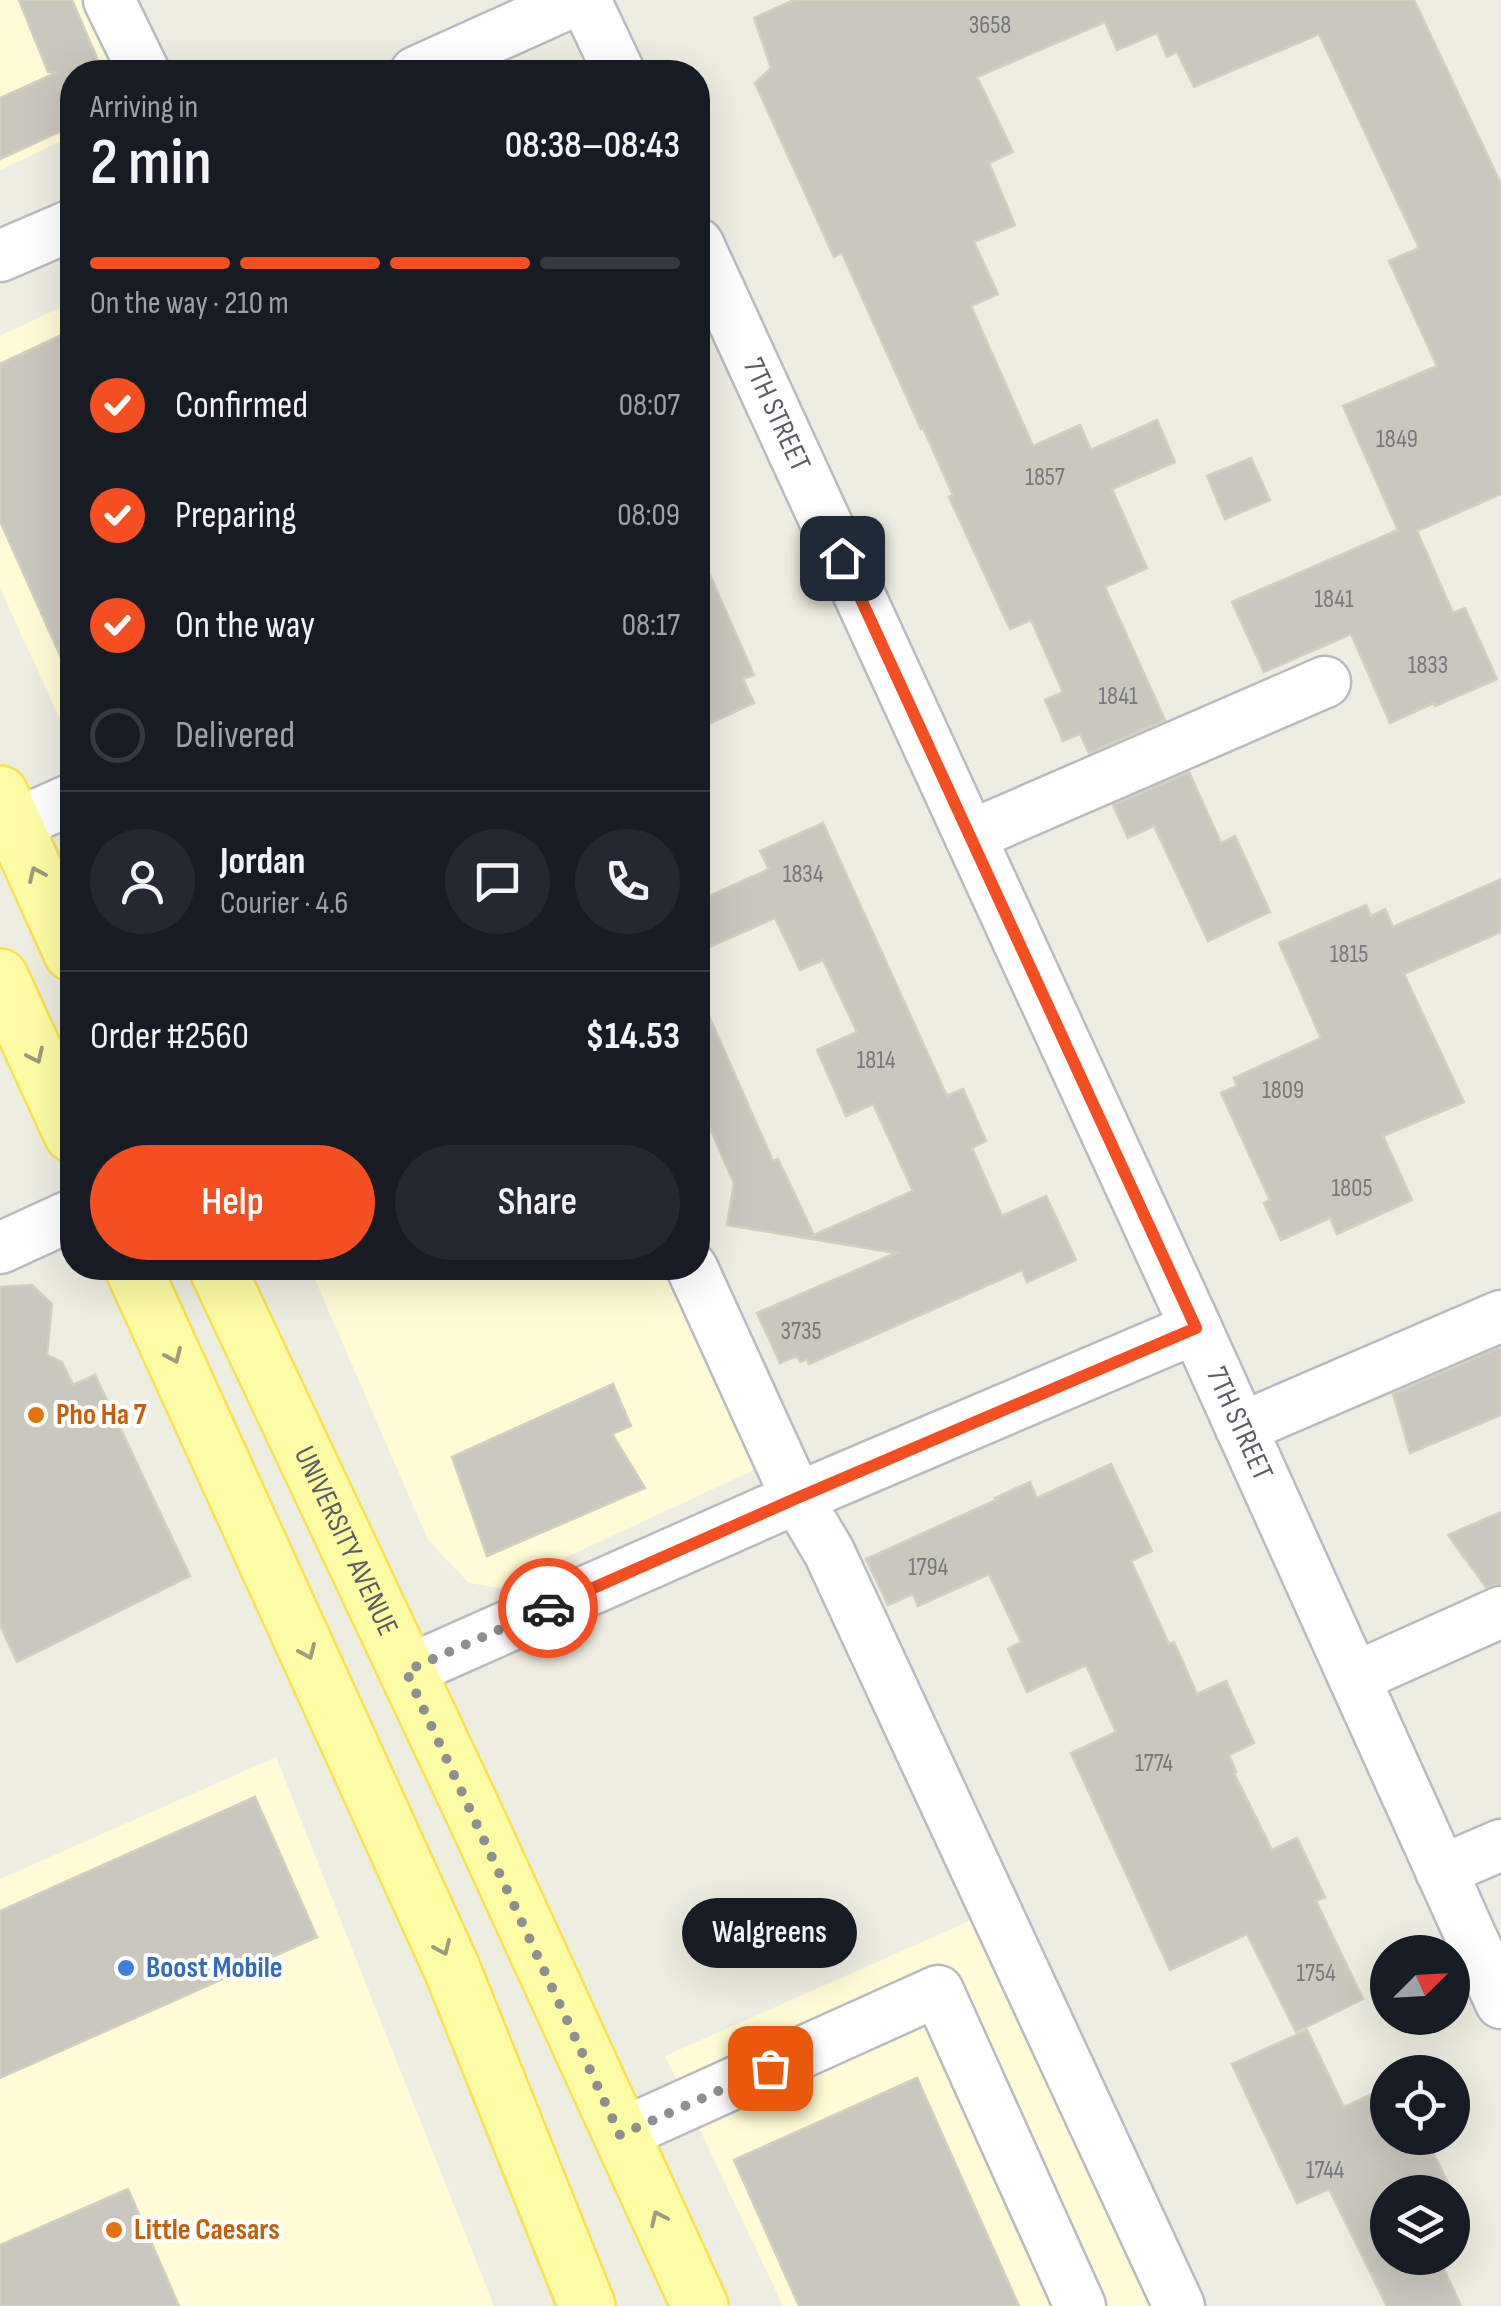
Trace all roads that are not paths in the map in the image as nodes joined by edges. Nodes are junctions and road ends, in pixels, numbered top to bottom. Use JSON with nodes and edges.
{"nodes":[{"id":1,"x":110,"y":0,"type":"edge"},
{"id":2,"x":576,"y":0,"type":"edge"},
{"id":3,"x":585,"y":0,"type":"edge"},
{"id":4,"x":138,"y":60,"type":"edge"},
{"id":5,"x":443,"y":60,"type":"edge"},
{"id":6,"x":613,"y":60,"type":"edge"},
{"id":7,"x":60,"y":229,"type":"edge"},
{"id":8,"x":0,"y":256,"type":"edge"},
{"id":9,"x":710,"y":270,"type":"edge"},
{"id":10,"x":1325,"y":682,"type":"dead end"},
{"id":11,"x":60,"y":802,"type":"edge"},
{"id":12,"x":7,"y":810,"type":"edge"},
{"id":13,"x":970,"y":836,"type":"junction"},
{"id":14,"x":60,"y":927,"type":"edge"},
{"id":15,"x":0,"y":977,"type":"edge"},
{"id":16,"x":60,"y":1108,"type":"edge"},
{"id":17,"x":60,"y":1221,"type":"edge"},
{"id":18,"x":0,"y":1248,"type":"edge"},
{"id":19,"x":139,"y":1280,"type":"edge"},
{"id":20,"x":192,"y":1280,"type":"edge"},
{"id":21,"x":223,"y":1280,"type":"edge"},
{"id":22,"x":697,"y":1280,"type":"edge"},
{"id":23,"x":1501,"y":1316,"type":"edge"},
{"id":24,"x":1196,"y":1328,"type":"junction"},
{"id":25,"x":1241,"y":1428,"type":"junction"},
{"id":26,"x":797,"y":1498,"type":"junction"},
{"id":27,"x":327,"y":1500,"type":"junction"},
{"id":28,"x":1501,"y":1612,"type":"edge"},
{"id":29,"x":406,"y":1671,"type":"junction"},
{"id":30,"x":1354,"y":1678,"type":"junction"},
{"id":31,"x":1501,"y":1844,"type":"edge"},
{"id":32,"x":1441,"y":1871,"type":"junction"},
{"id":33,"x":1501,"y":2003,"type":"edge"},
{"id":34,"x":620,"y":2135,"type":"junction"},
{"id":35,"x":587,"y":2306,"type":"edge"},
{"id":36,"x":700,"y":2306,"type":"edge"},
{"id":37,"x":1080,"y":2306,"type":"edge"},
{"id":38,"x":1178,"y":2306,"type":"edge"}],
"edges":[{"from":1,"to":4,"type":"street"},
{"from":2,"to":5,"type":"street"},
{"from":3,"to":6,"type":"street"},
{"from":7,"to":8,"type":"street"},
{"from":9,"to":13,"type":"street","name":"7TH STREET"},
{"from":10,"to":13,"type":"street"},
{"from":11,"to":12,"type":"street"},
{"from":14,"to":12,"type":"main road","one_way":true},
{"from":13,"to":24,"type":"street","name":"7TH STREET"},
{"from":15,"to":16,"type":"main road","one_way":true},
{"from":17,"to":18,"type":"street"},
{"from":19,"to":35,"type":"main road","one_way":true},
{"from":20,"to":27,"type":"main road"},
{"from":21,"to":27,"type":"main road","name":"UNIVERSITY AVENUE"},
{"from":22,"to":26,"type":"street"},
{"from":23,"to":25,"type":"street"},
{"from":24,"to":25,"type":"street","name":"7TH STREET"},
{"from":24,"to":26,"type":"street"},
{"from":25,"to":30,"type":"street","name":"7TH STREET"},
{"from":26,"to":29,"type":"street"},
{"from":26,"to":38,"type":"street"},
{"from":27,"to":29,"type":"main road","name":"UNIVERSITY AVENUE"},
{"from":28,"to":30,"type":"street"},
{"from":29,"to":34,"type":"main road","name":"UNIVERSITY AVENUE"},
{"from":30,"to":32,"type":"street","name":"7TH STREET"},
{"from":31,"to":32,"type":"street"},
{"from":32,"to":33,"type":"street","name":"7TH STREET"},
{"from":36,"to":34,"type":"main road","name":"UNIVERSITY AVENUE","one_way":true},
{"from":34,"to":37,"type":"street"}]}
